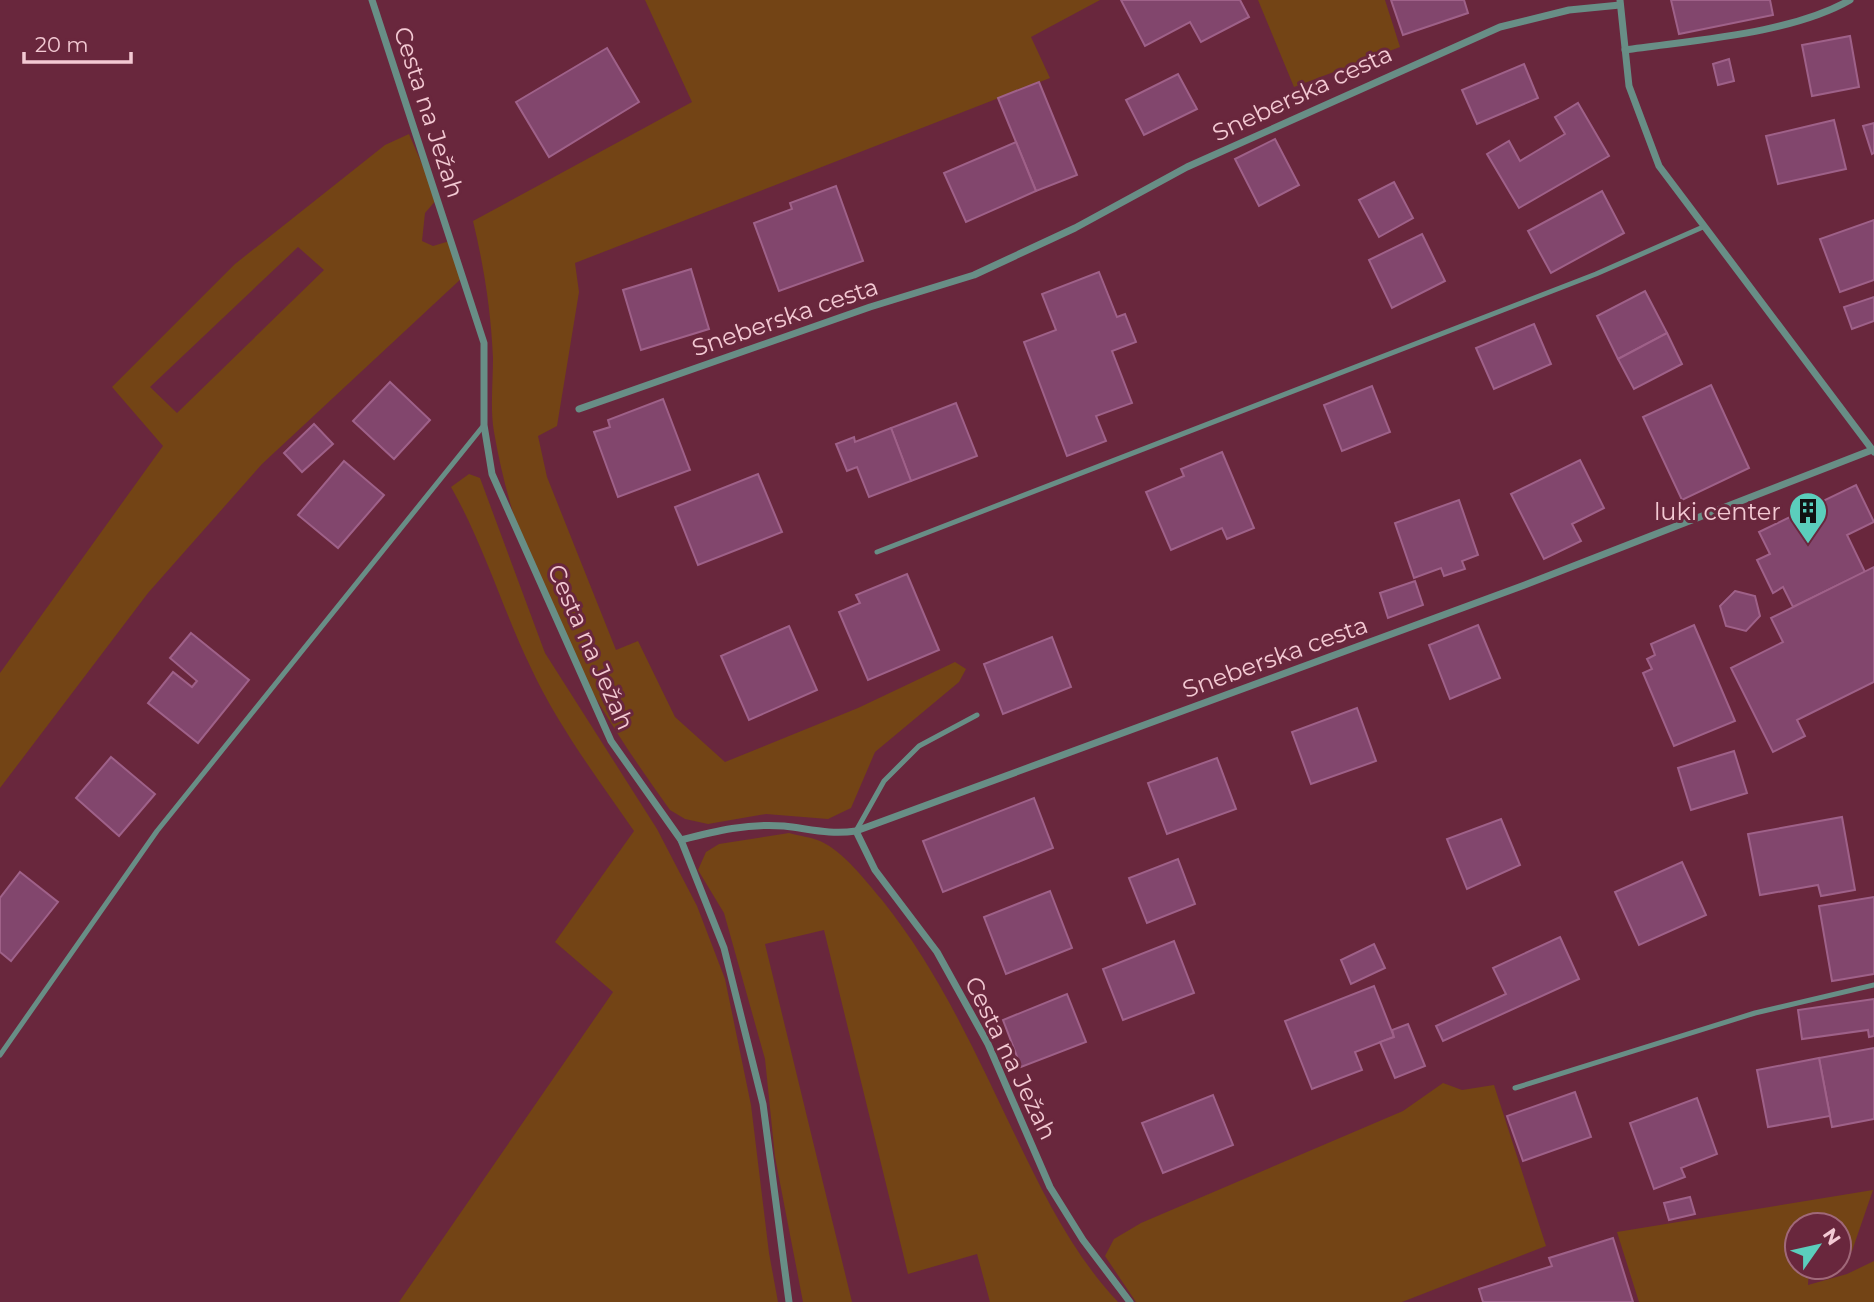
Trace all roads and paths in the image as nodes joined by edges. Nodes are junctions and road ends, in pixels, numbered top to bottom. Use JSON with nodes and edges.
{"nodes":[{"id":1,"x":372,"y":0,"type":"edge"},
{"id":2,"x":1850,"y":0,"type":"edge"},
{"id":3,"x":1620,"y":2,"type":"edge"},
{"id":4,"x":1625,"y":50,"type":"junction"},
{"id":5,"x":1703,"y":227,"type":"junction"},
{"id":6,"x":579,"y":409,"type":"dead end"},
{"id":7,"x":484,"y":425,"type":"junction"},
{"id":8,"x":1873,"y":451,"type":"edge"},
{"id":9,"x":877,"y":552,"type":"dead end"},
{"id":10,"x":976,"y":715,"type":"dead end"},
{"id":11,"x":856,"y":831,"type":"junction"},
{"id":12,"x":681,"y":840,"type":"junction"},
{"id":13,"x":1874,"y":985,"type":"edge"},
{"id":14,"x":0,"y":1055,"type":"edge"},
{"id":15,"x":1515,"y":1088,"type":"dead end"},
{"id":16,"x":789,"y":1302,"type":"edge"},
{"id":17,"x":1130,"y":1302,"type":"edge"}],
"edges":[{"from":1,"to":7,"type":"street","name":"Cesta na Ježah"},
{"from":2,"to":4,"type":"street"},
{"from":3,"to":4,"type":"street","name":"Sneberska cesta"},
{"from":3,"to":6,"type":"street","name":"Sneberska cesta"},
{"from":4,"to":5,"type":"street","name":"Sneberska cesta"},
{"from":5,"to":8,"type":"street","name":"Sneberska cesta"},
{"from":5,"to":9,"type":"lane"},
{"from":7,"to":12,"type":"street","name":"Cesta na Ježah"},
{"from":7,"to":14,"type":"lane"},
{"from":8,"to":11,"type":"street","name":"Sneberska cesta"},
{"from":10,"to":11,"type":"lane"},
{"from":11,"to":12,"type":"street","name":"Sneberska cesta"},
{"from":11,"to":17,"type":"street","name":"Cesta na Ježah"},
{"from":12,"to":16,"type":"street","name":"Cesta na Ježah"},
{"from":13,"to":15,"type":"lane"}]}
